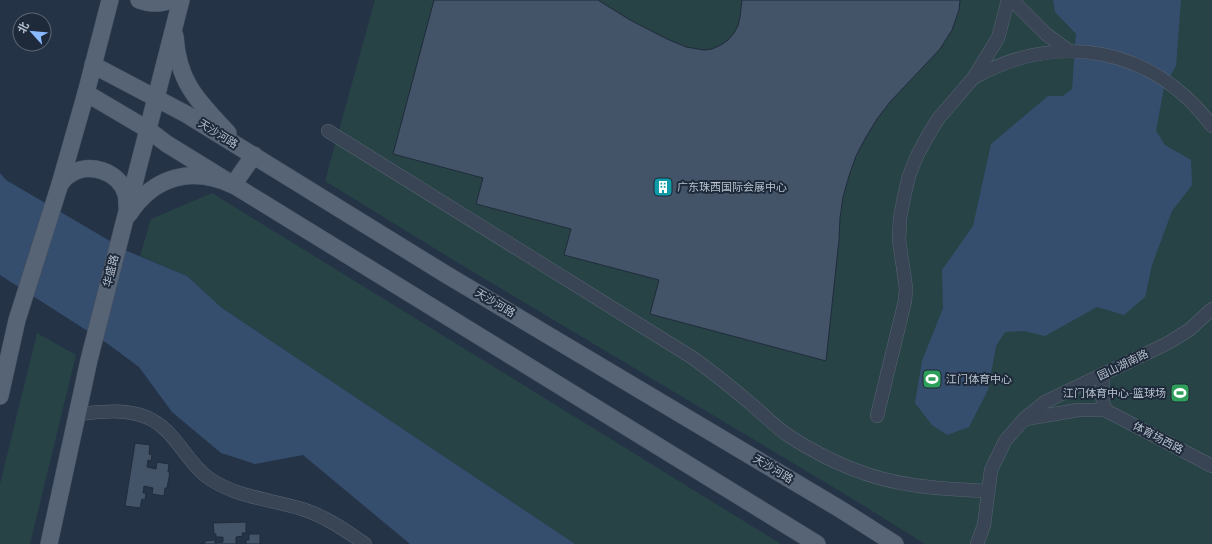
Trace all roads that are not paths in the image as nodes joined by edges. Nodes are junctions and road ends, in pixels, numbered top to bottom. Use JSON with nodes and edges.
{"nodes":[{"id":1,"x":110,"y":0,"type":"edge"},
{"id":2,"x":139,"y":0,"type":"edge"},
{"id":3,"x":171,"y":0,"type":"edge"},
{"id":4,"x":181,"y":0,"type":"edge"},
{"id":5,"x":1008,"y":0,"type":"edge"},
{"id":6,"x":1012,"y":0,"type":"edge"},
{"id":7,"x":175,"y":22,"type":"junction"},
{"id":8,"x":1069,"y":51,"type":"junction"},
{"id":9,"x":93,"y":65,"type":"junction"},
{"id":10,"x":974,"y":77,"type":"junction"},
{"id":11,"x":86,"y":93,"type":"junction"},
{"id":12,"x":156,"y":98,"type":"junction"},
{"id":13,"x":1212,"y":126,"type":"edge"},
{"id":14,"x":147,"y":129,"type":"junction"},
{"id":15,"x":328,"y":131,"type":"dead end"},
{"id":16,"x":248,"y":152,"type":"junction"},
{"id":17,"x":60,"y":184,"type":"junction"},
{"id":18,"x":233,"y":185,"type":"junction"},
{"id":19,"x":124,"y":220,"type":"junction"},
{"id":20,"x":1212,"y":309,"type":"edge"},
{"id":21,"x":1103,"y":374,"type":"junction"},
{"id":22,"x":0,"y":396,"type":"edge"},
{"id":23,"x":1105,"y":410,"type":"junction"},
{"id":24,"x":77,"y":414,"type":"junction"},
{"id":25,"x":877,"y":416,"type":"dead end"},
{"id":26,"x":1024,"y":419,"type":"junction"},
{"id":27,"x":1212,"y":466,"type":"edge"},
{"id":28,"x":988,"y":491,"type":"junction"},
{"id":29,"x":49,"y":544,"type":"edge"},
{"id":30,"x":365,"y":544,"type":"edge"},
{"id":31,"x":817,"y":544,"type":"edge"},
{"id":32,"x":895,"y":544,"type":"edge"},
{"id":33,"x":977,"y":544,"type":"edge"}],
"edges":[{"from":1,"to":9,"type":"main road"},
{"from":2,"to":3,"type":"main road"},
{"from":4,"to":7,"type":"main road","name":"华盛路"},
{"from":5,"to":10,"type":"street"},
{"from":6,"to":8,"type":"street"},
{"from":7,"to":12,"type":"main road","name":"华盛路"},
{"from":7,"to":16,"type":"main road"},
{"from":8,"to":10,"type":"street"},
{"from":8,"to":13,"type":"street"},
{"from":9,"to":11,"type":"main road"},
{"from":9,"to":12,"type":"main road","name":"天沙河路"},
{"from":10,"to":25,"type":"street"},
{"from":11,"to":14,"type":"main road"},
{"from":11,"to":17,"type":"main road"},
{"from":12,"to":14,"type":"main road","name":"华盛路"},
{"from":12,"to":16,"type":"main road","name":"天沙河路"},
{"from":14,"to":18,"type":"main road"},
{"from":14,"to":19,"type":"main road","name":"华盛路"},
{"from":15,"to":28,"type":"street"},
{"from":16,"to":18,"type":"main road"},
{"from":16,"to":32,"type":"main road","name":"天沙河路"},
{"from":17,"to":19,"type":"main road"},
{"from":17,"to":22,"type":"main road"},
{"from":18,"to":19,"type":"main road"},
{"from":18,"to":31,"type":"main road"},
{"from":19,"to":24,"type":"main road","name":"华盛路"},
{"from":20,"to":21,"type":"street","name":"园山湖南路"},
{"from":21,"to":23,"type":"street"},
{"from":21,"to":26,"type":"street","name":"园山湖南路"},
{"from":23,"to":26,"type":"street"},
{"from":23,"to":27,"type":"street","name":"体育场西路"},
{"from":24,"to":29,"type":"main road","name":"华盛路"},
{"from":24,"to":30,"type":"street"},
{"from":26,"to":28,"type":"street","name":"园山湖南路"},
{"from":28,"to":33,"type":"street","name":"园山湖南路"}]}
